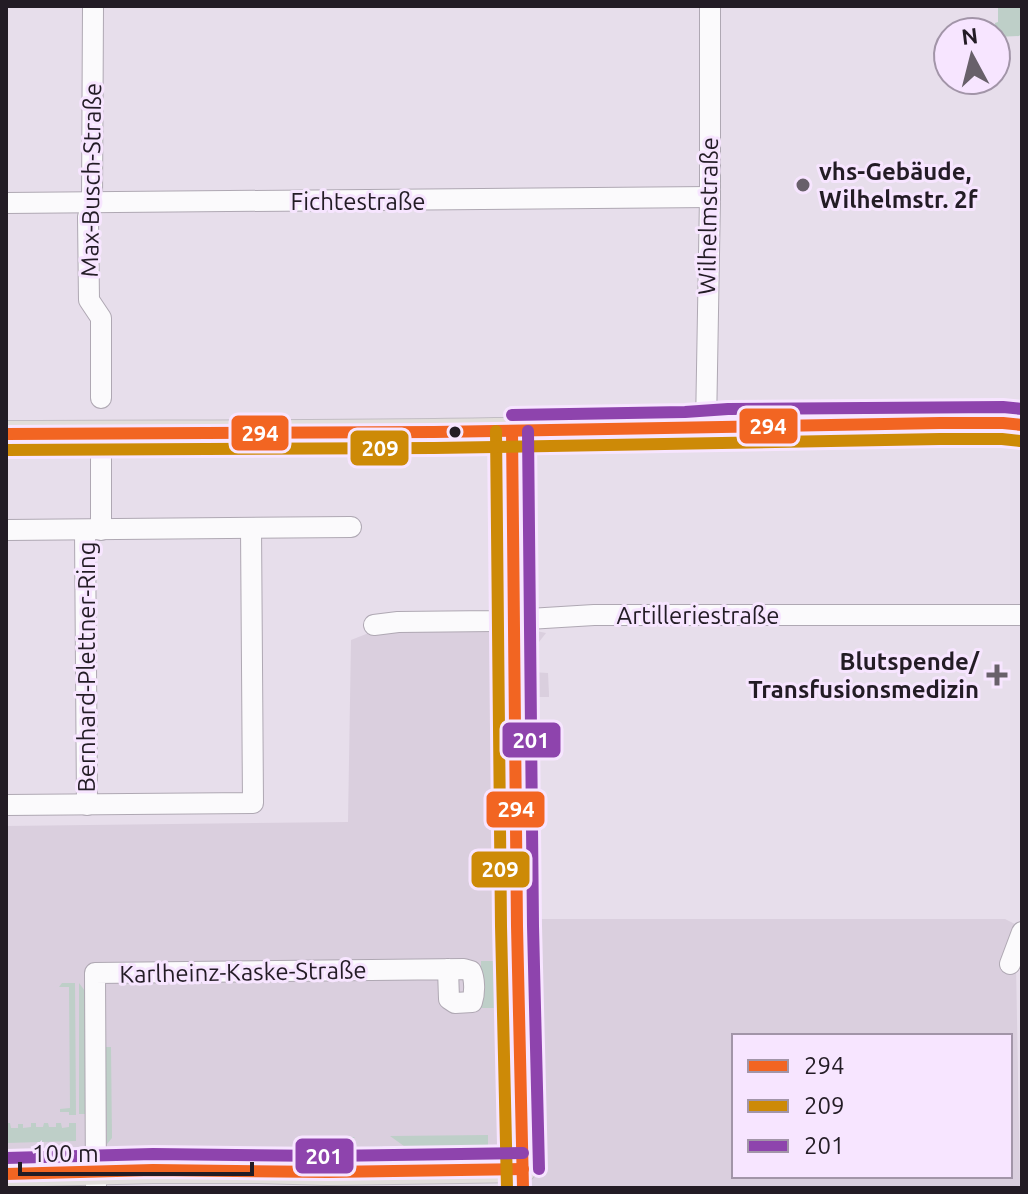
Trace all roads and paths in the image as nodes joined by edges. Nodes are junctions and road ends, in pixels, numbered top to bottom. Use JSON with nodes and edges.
{"nodes":[{"id":1,"x":93,"y":6,"type":"edge"},
{"id":2,"x":710,"y":6,"type":"edge"},
{"id":3,"x":710,"y":197,"type":"junction"},
{"id":4,"x":92,"y":202,"type":"junction"},
{"id":5,"x":6,"y":203,"type":"edge"},
{"id":6,"x":101,"y":398,"type":"dead end"},
{"id":7,"x":1022,"y":425,"type":"edge"},
{"id":8,"x":706,"y":427,"type":"junction"},
{"id":9,"x":512,"y":431,"type":"junction"},
{"id":10,"x":6,"y":434,"type":"edge"},
{"id":11,"x":101,"y":434,"type":"junction"},
{"id":12,"x":351,"y":527,"type":"dead end"},
{"id":13,"x":251,"y":528,"type":"junction"},
{"id":14,"x":6,"y":530,"type":"edge"},
{"id":15,"x":93,"y":530,"type":"junction"},
{"id":16,"x":1022,"y":615,"type":"edge"},
{"id":17,"x":515,"y":619,"type":"junction"},
{"id":18,"x":374,"y":625,"type":"dead end"},
{"id":19,"x":6,"y":805,"type":"edge"},
{"id":20,"x":87,"y":805,"type":"junction"},
{"id":21,"x":1022,"y":932,"type":"edge"},
{"id":22,"x":1010,"y":964,"type":"dead end"},
{"id":23,"x":448,"y":969,"type":"dead end"},
{"id":24,"x":6,"y":1174,"type":"edge"},
{"id":25,"x":523,"y":1178,"type":"edge"},
{"id":26,"x":96,"y":1180,"type":"edge"}],
"edges":[{"from":1,"to":4,"type":"street","name":"Max-Busch-Straße"},
{"from":2,"to":3,"type":"street","name":"Wilhelmstraße"},
{"from":3,"to":4,"type":"street","name":"Fichtestraße"},
{"from":3,"to":8,"type":"street","name":"Wilhelmstraße"},
{"from":4,"to":5,"type":"street","name":"Fichtestraße"},
{"from":4,"to":6,"type":"street","name":"Max-Busch-Straße"},
{"from":7,"to":8,"type":"main road"},
{"from":8,"to":9,"type":"main road"},
{"from":9,"to":11,"type":"main road"},
{"from":9,"to":17,"type":"main road"},
{"from":10,"to":11,"type":"main road"},
{"from":11,"to":15,"type":"street","name":"Bernhard-Plettner-Ring"},
{"from":12,"to":13,"type":"street","name":"Bernhard-Plettner-Ring"},
{"from":13,"to":15,"type":"street","name":"Bernhard-Plettner-Ring"},
{"from":13,"to":20,"type":"street","name":"Bernhard-Plettner-Ring"},
{"from":14,"to":15,"type":"street","name":"Bernhard-Plettner-Ring"},
{"from":15,"to":20,"type":"street","name":"Bernhard-Plettner-Ring"},
{"from":16,"to":17,"type":"street","name":"Artilleriestraße"},
{"from":17,"to":18,"type":"street","name":"Artilleriestraße"},
{"from":17,"to":25,"type":"main road"},
{"from":19,"to":20,"type":"street","name":"Bernhard-Plettner-Ring"},
{"from":21,"to":22,"type":"street"},
{"from":23,"to":26,"type":"street","name":"Karlheinz-Kaske-Straße"},
{"from":24,"to":26,"type":"main road"},
{"from":25,"to":26,"type":"main road"}]}
